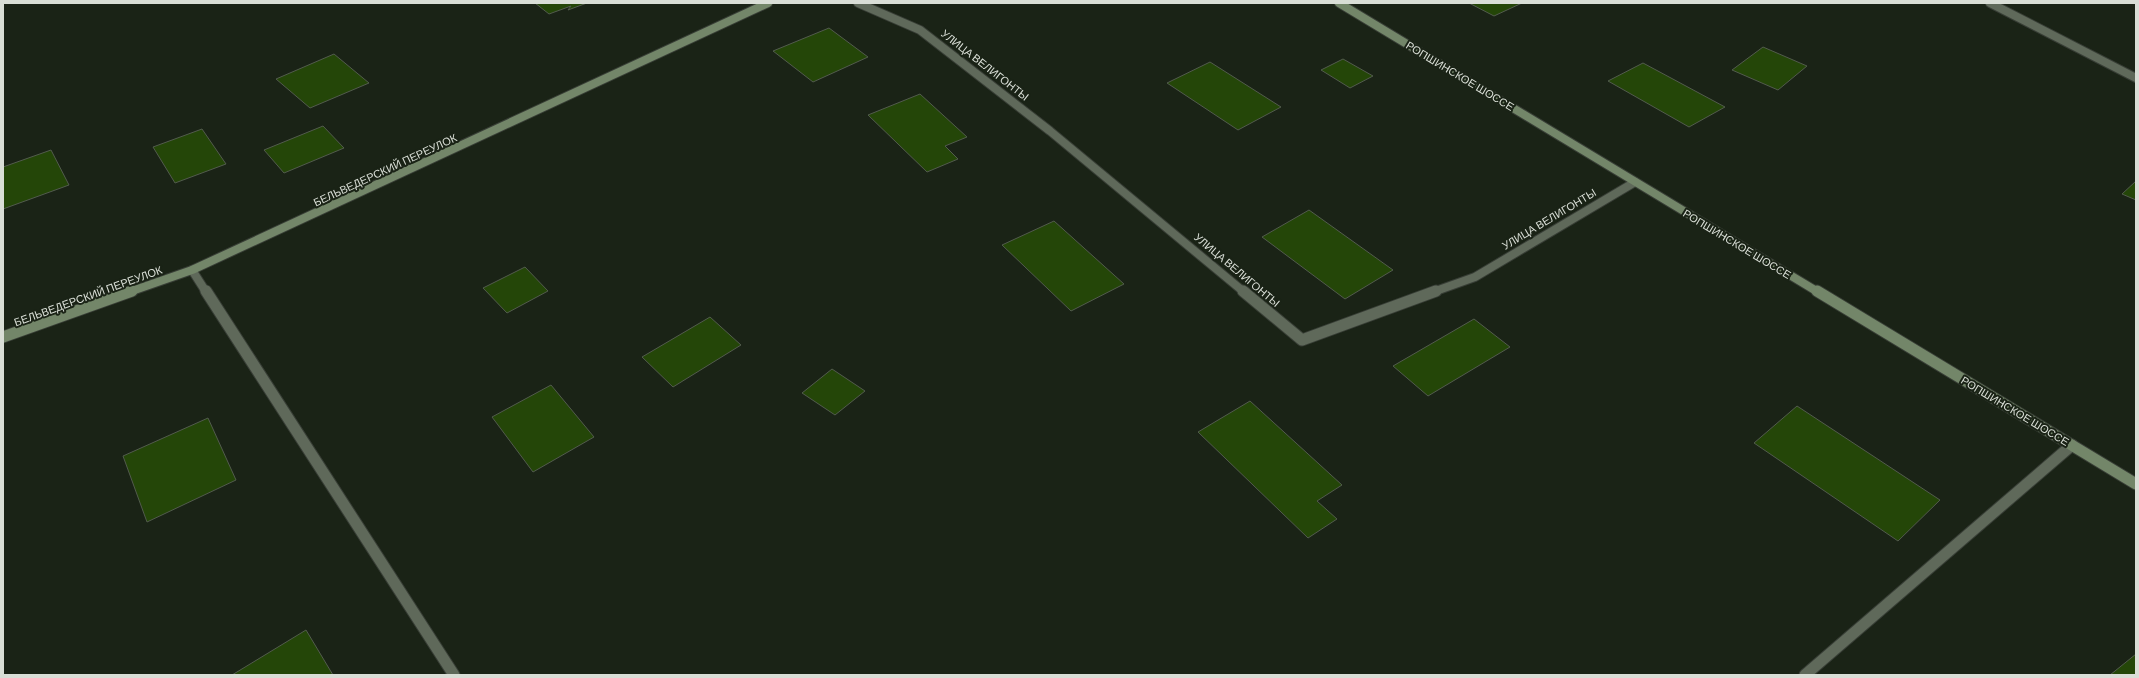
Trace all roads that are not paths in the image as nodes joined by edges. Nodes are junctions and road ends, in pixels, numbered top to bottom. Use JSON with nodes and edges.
{"nodes":[{"id":1,"x":768,"y":3,"type":"edge"},
{"id":2,"x":858,"y":3,"type":"edge"},
{"id":3,"x":1339,"y":3,"type":"edge"},
{"id":4,"x":1990,"y":3,"type":"edge"},
{"id":5,"x":2136,"y":78,"type":"edge"},
{"id":6,"x":1635,"y":182,"type":"junction"},
{"id":7,"x":192,"y":270,"type":"junction"},
{"id":8,"x":3,"y":338,"type":"edge"},
{"id":9,"x":2072,"y":445,"type":"junction"},
{"id":10,"x":2136,"y":484,"type":"edge"},
{"id":11,"x":454,"y":675,"type":"edge"},
{"id":12,"x":1805,"y":675,"type":"edge"}],
"edges":[{"from":1,"to":7,"type":"main road","name":"БЕЛЬВЕДЕРСКИЙ ПЕРЕУЛОК"},
{"from":2,"to":6,"type":"street","name":"УЛИЦА ВЕЛИГОНТЫ"},
{"from":3,"to":6,"type":"main road","name":"РОПШИНСКОЕ ШОССЕ"},
{"from":4,"to":5,"type":"street"},
{"from":6,"to":9,"type":"main road","name":"РОПШИНСКОЕ ШОССЕ"},
{"from":7,"to":8,"type":"main road","name":"БЕЛЬВЕДЕРСКИЙ ПЕРЕУЛОК"},
{"from":7,"to":11,"type":"street"},
{"from":9,"to":10,"type":"main road","name":"РОПШИНСКОЕ ШОССЕ"},
{"from":9,"to":12,"type":"street"}]}
